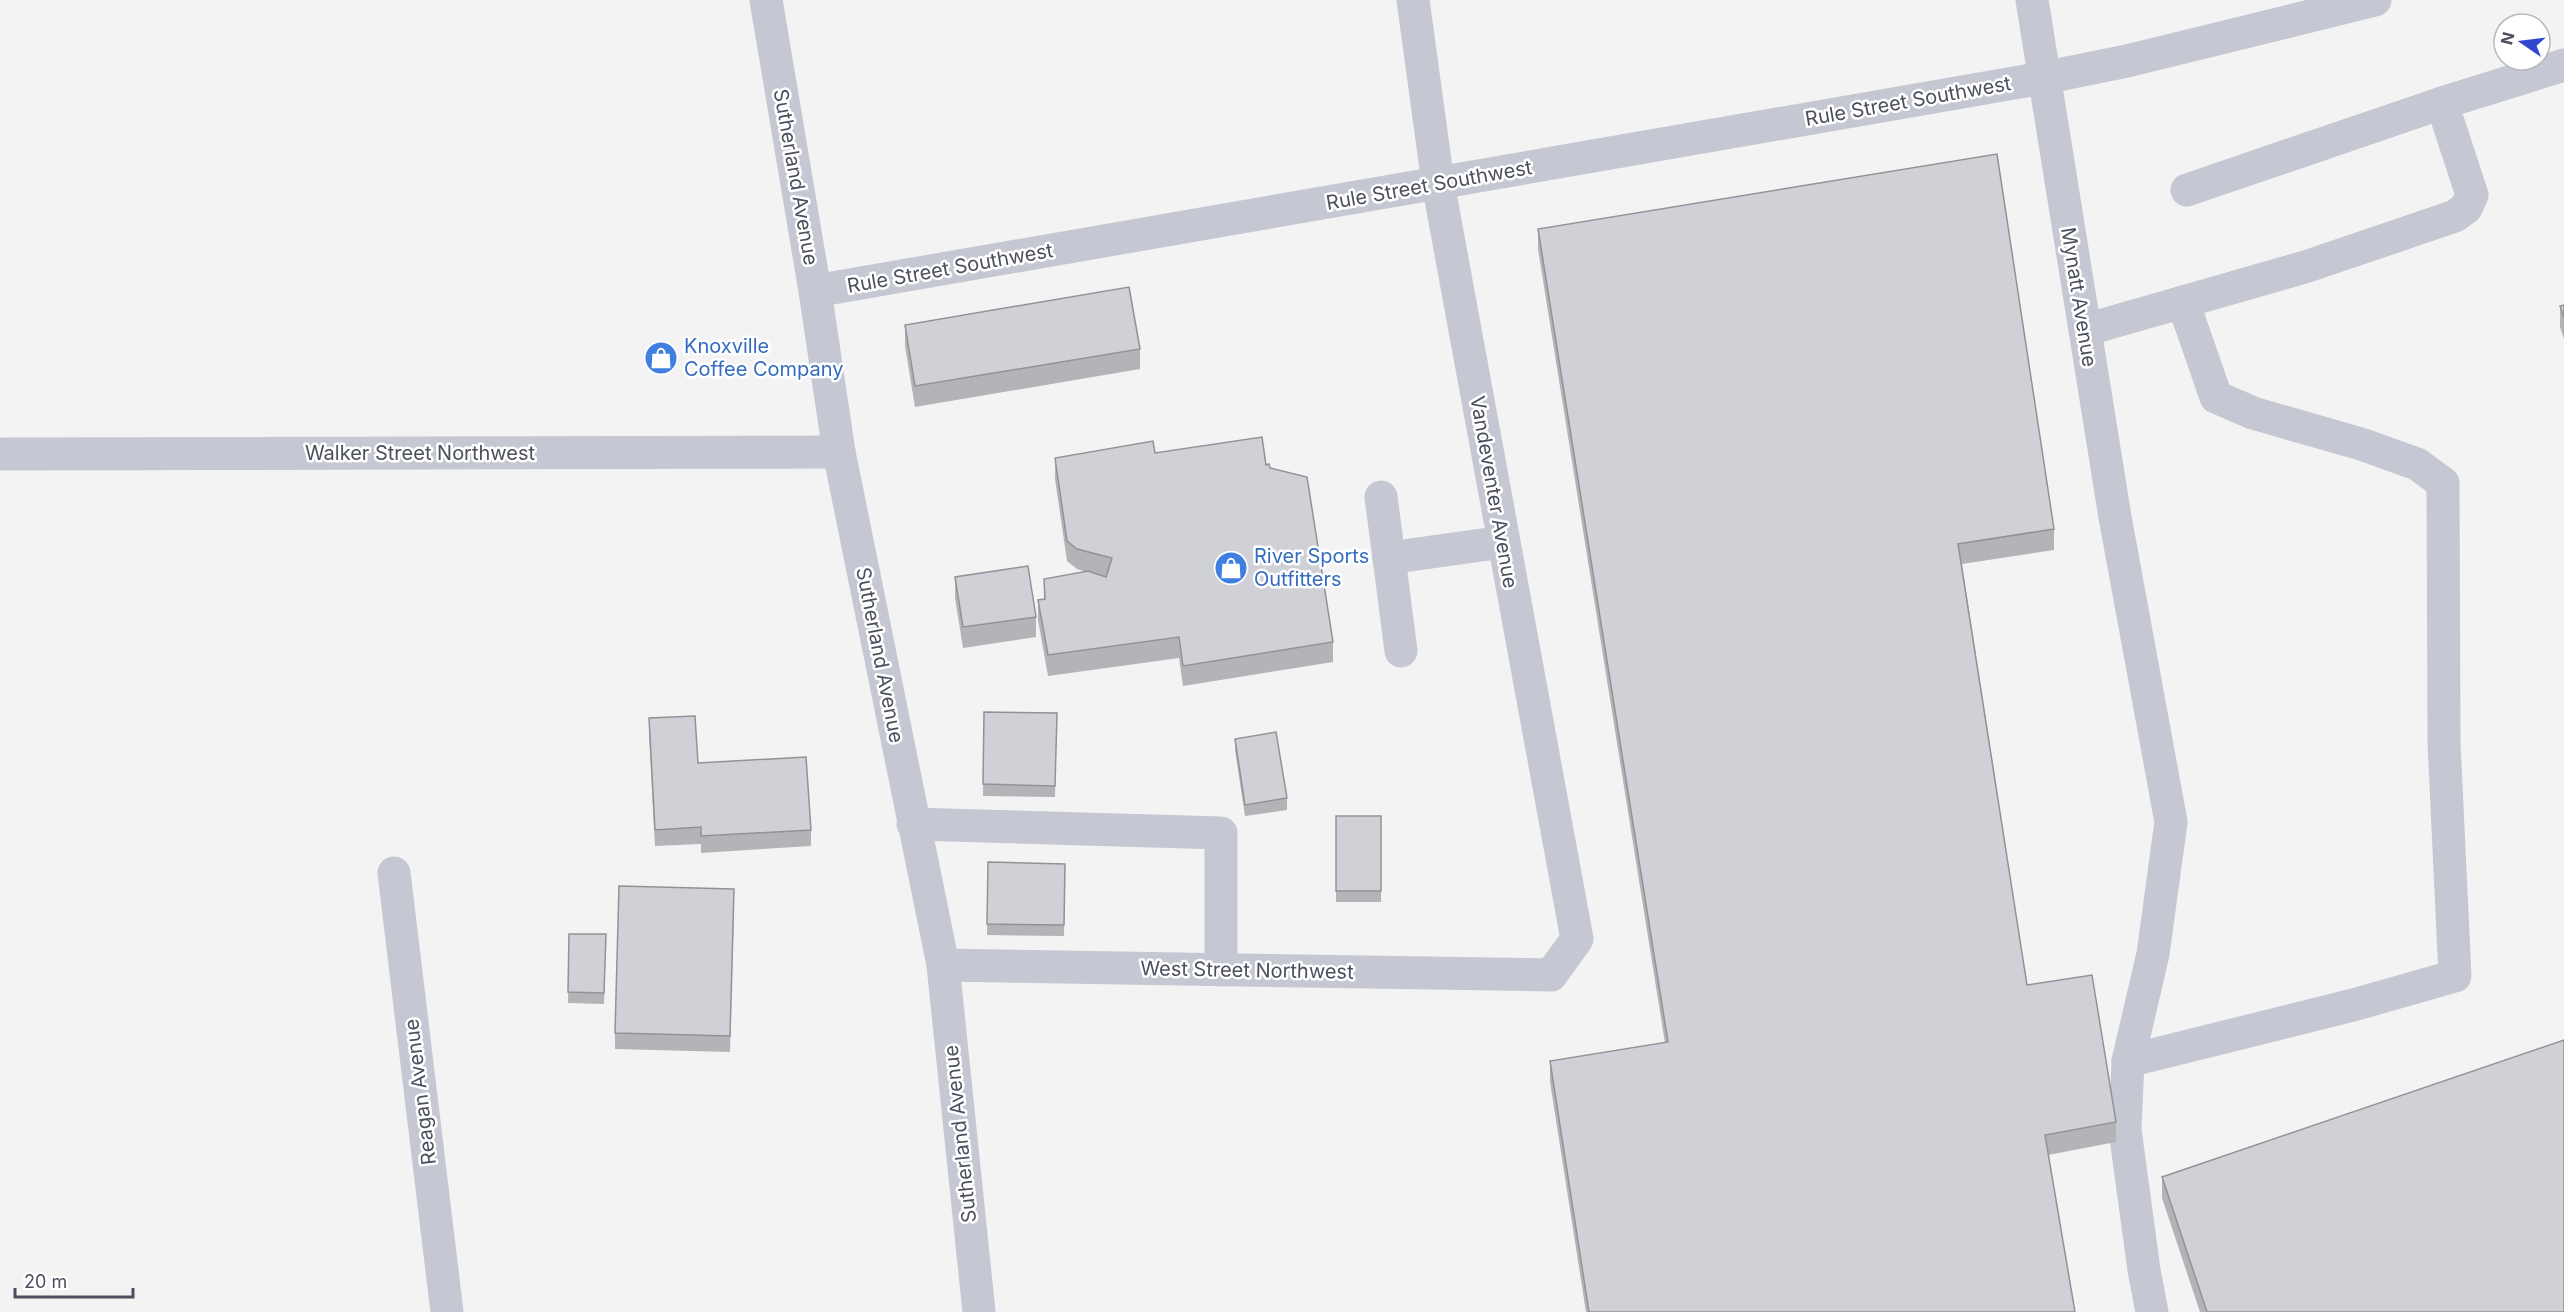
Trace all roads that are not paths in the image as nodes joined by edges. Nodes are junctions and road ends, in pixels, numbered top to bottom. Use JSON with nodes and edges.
{"nodes":[{"id":1,"x":766,"y":0,"type":"edge"},
{"id":2,"x":1413,"y":0,"type":"edge"},
{"id":3,"x":2032,"y":0,"type":"edge"},
{"id":4,"x":2375,"y":0,"type":"edge"},
{"id":5,"x":2564,"y":64,"type":"edge"},
{"id":6,"x":2043,"y":78,"type":"junction"},
{"id":7,"x":2442,"y":103,"type":"junction"},
{"id":8,"x":1438,"y":183,"type":"junction"},
{"id":9,"x":2187,"y":190,"type":"dead end"},
{"id":10,"x":815,"y":291,"type":"junction"},
{"id":11,"x":2183,"y":302,"type":"junction"},
{"id":12,"x":2085,"y":330,"type":"junction"},
{"id":13,"x":839,"y":452,"type":"junction"},
{"id":14,"x":0,"y":454,"type":"edge"},
{"id":15,"x":1381,"y":497,"type":"dead end"},
{"id":16,"x":1503,"y":542,"type":"junction"},
{"id":17,"x":1389,"y":558,"type":"junction"},
{"id":18,"x":1401,"y":651,"type":"dead end"},
{"id":19,"x":914,"y":824,"type":"junction"},
{"id":20,"x":394,"y":873,"type":"dead end"},
{"id":21,"x":943,"y":965,"type":"junction"},
{"id":22,"x":1221,"y":970,"type":"junction"},
{"id":23,"x":1551,"y":975,"type":"joint"},
{"id":24,"x":2128,"y":1061,"type":"junction"},
{"id":25,"x":447,"y":1312,"type":"edge"},
{"id":26,"x":979,"y":1312,"type":"edge"},
{"id":27,"x":2152,"y":1312,"type":"edge"}],
"edges":[{"from":1,"to":10,"type":"street","name":"Sutherland Avenue"},
{"from":2,"to":8,"type":"street","name":"Vandeventer Avenue"},
{"from":3,"to":6,"type":"street","name":"Mynatt Avenue"},
{"from":4,"to":6,"type":"street","name":"Rule Street Southwest"},
{"from":5,"to":7,"type":"street"},
{"from":6,"to":8,"type":"street","name":"Rule Street Southwest"},
{"from":6,"to":12,"type":"street","name":"Mynatt Avenue"},
{"from":7,"to":9,"type":"street"},
{"from":7,"to":11,"type":"street"},
{"from":8,"to":10,"type":"street","name":"Rule Street Southwest"},
{"from":8,"to":16,"type":"street","name":"Vandeventer Avenue"},
{"from":10,"to":13,"type":"street","name":"Sutherland Avenue"},
{"from":11,"to":12,"type":"street"},
{"from":11,"to":24,"type":"street"},
{"from":12,"to":24,"type":"street","name":"Mynatt Avenue"},
{"from":13,"to":14,"type":"street","name":"Walker Street Northwest"},
{"from":13,"to":19,"type":"street","name":"Sutherland Avenue"},
{"from":15,"to":17,"type":"street"},
{"from":16,"to":17,"type":"street"},
{"from":16,"to":23,"type":"street","name":"Vandeventer Avenue"},
{"from":17,"to":18,"type":"street"},
{"from":19,"to":21,"type":"street","name":"Sutherland Avenue"},
{"from":19,"to":22,"type":"street"},
{"from":20,"to":25,"type":"street","name":"Reagan Avenue"},
{"from":21,"to":22,"type":"street","name":"West Street Northwest"},
{"from":21,"to":26,"type":"street","name":"Sutherland Avenue"},
{"from":22,"to":23,"type":"street","name":"West Street Northwest"},
{"from":24,"to":27,"type":"street","name":"Mynatt Avenue"}]}
